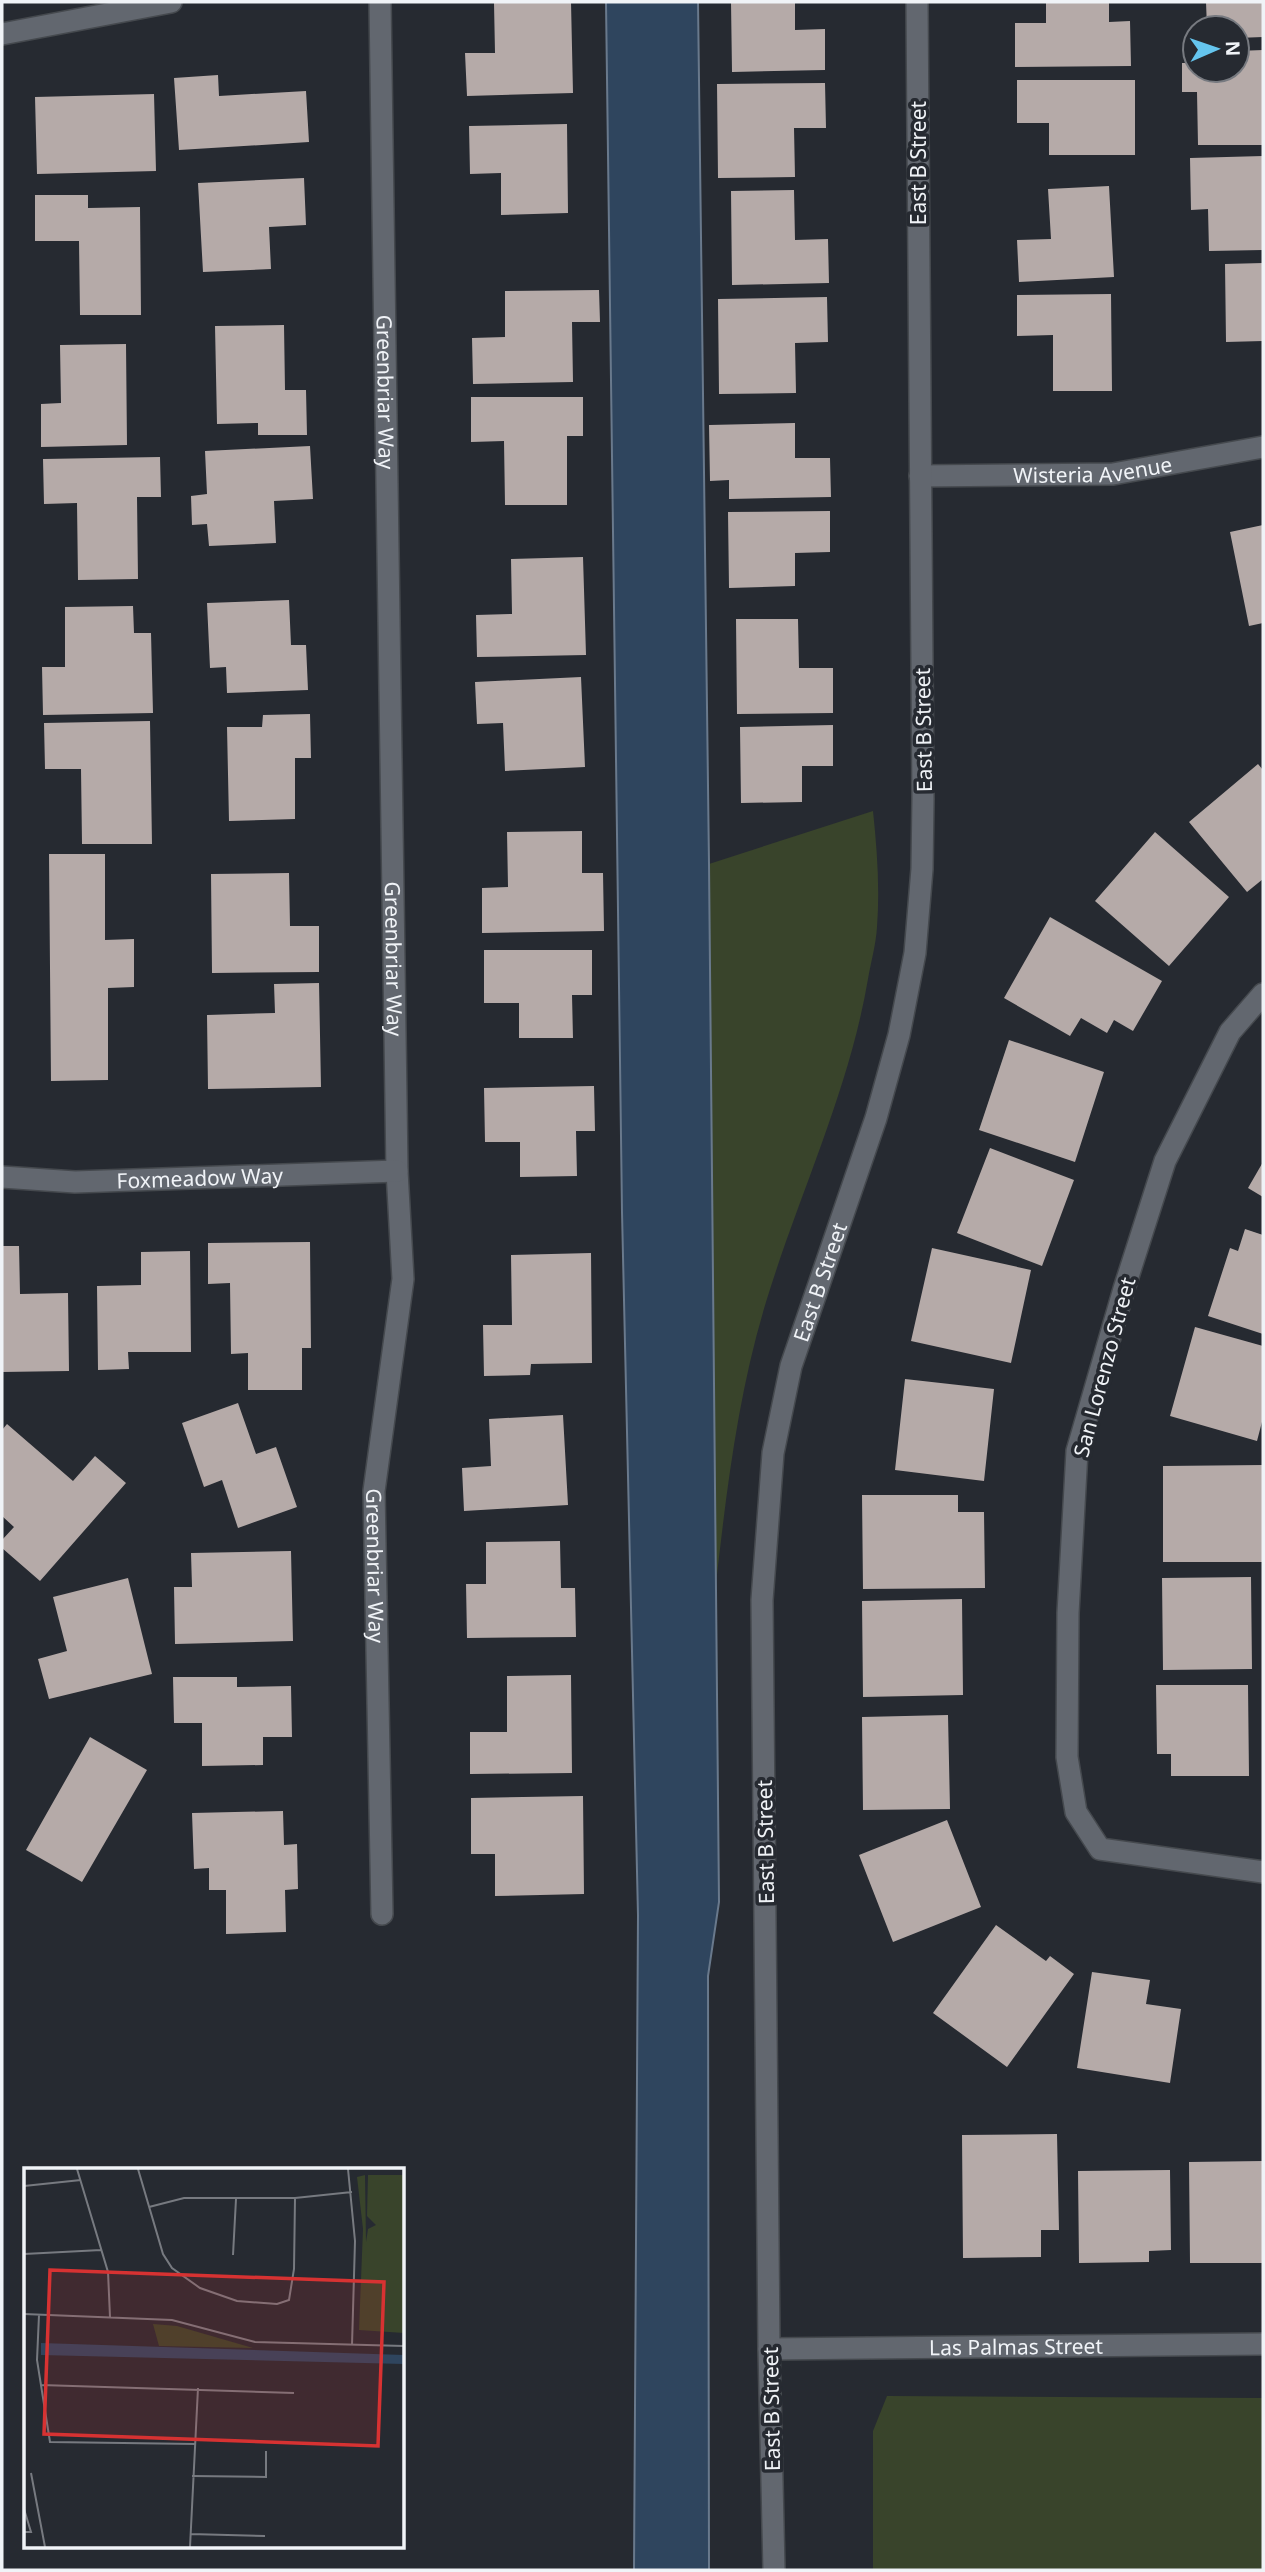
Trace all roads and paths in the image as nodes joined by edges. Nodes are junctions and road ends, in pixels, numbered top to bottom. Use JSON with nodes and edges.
{"nodes":[{"id":1,"x":171,"y":2,"type":"edge"},
{"id":2,"x":380,"y":2,"type":"edge"},
{"id":3,"x":917,"y":2,"type":"edge"},
{"id":4,"x":2,"y":34,"type":"edge"},
{"id":5,"x":1263,"y":447,"type":"edge"},
{"id":6,"x":920,"y":476,"type":"junction"},
{"id":7,"x":1263,"y":994,"type":"edge"},
{"id":8,"x":397,"y":1171,"type":"junction"},
{"id":9,"x":2,"y":1177,"type":"edge"},
{"id":10,"x":1263,"y":1872,"type":"edge"},
{"id":11,"x":382,"y":1914,"type":"dead end"},
{"id":12,"x":1263,"y":2344,"type":"edge"},
{"id":13,"x":769,"y":2349,"type":"junction"},
{"id":14,"x":774,"y":2570,"type":"edge"}],
"edges":[{"from":1,"to":4,"type":"street"},
{"from":2,"to":8,"type":"street","name":"Greenbriar Way"},
{"from":3,"to":6,"type":"street","name":"East B Street"},
{"from":5,"to":6,"type":"street","name":"Wisteria Avenue"},
{"from":6,"to":13,"type":"street","name":"East B Street"},
{"from":7,"to":10,"type":"street","name":"San Lorenzo Street"},
{"from":8,"to":9,"type":"street","name":"Foxmeadow Way"},
{"from":8,"to":11,"type":"street","name":"Greenbriar Way"},
{"from":12,"to":13,"type":"street","name":"Las Palmas Street"},
{"from":13,"to":14,"type":"street","name":"East B Street"}]}
